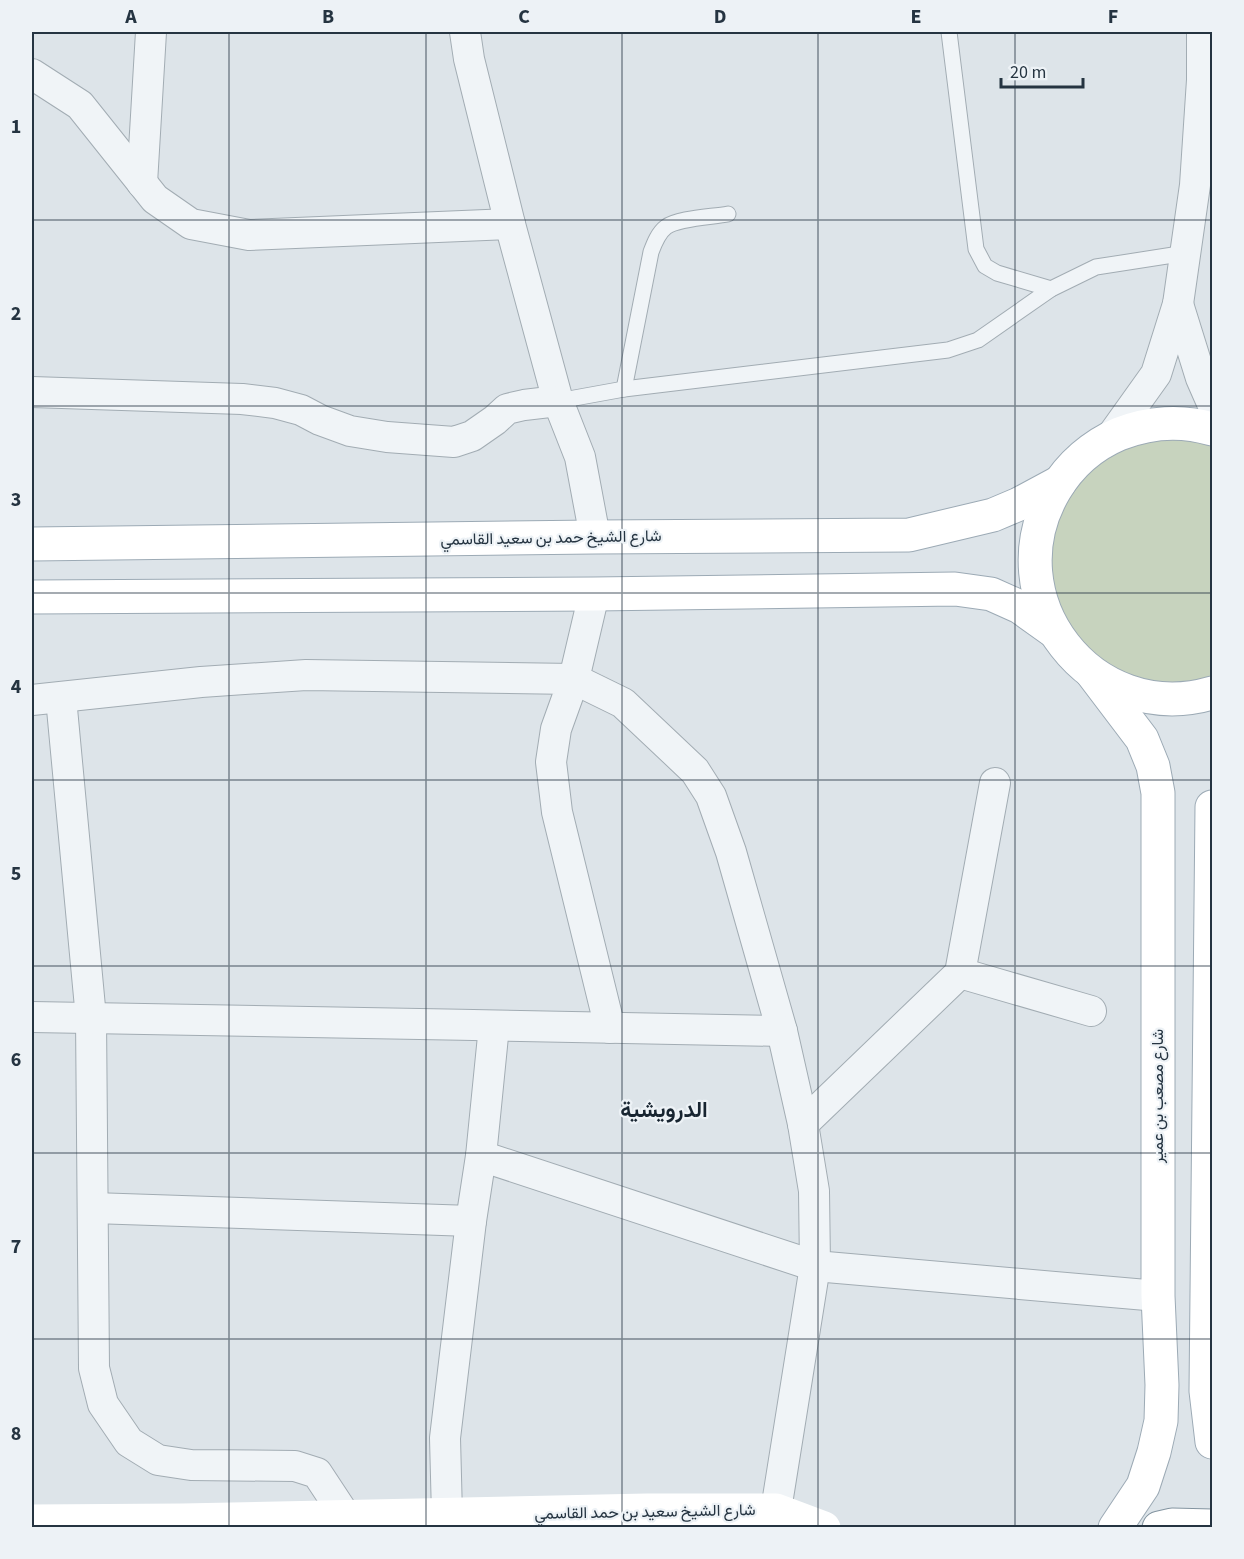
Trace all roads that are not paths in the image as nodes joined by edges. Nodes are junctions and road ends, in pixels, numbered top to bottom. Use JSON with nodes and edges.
{"nodes":[{"id":1,"x":151,"y":32,"type":"edge"},
{"id":2,"x":465,"y":32,"type":"edge"},
{"id":3,"x":949,"y":32,"type":"edge"},
{"id":4,"x":1202,"y":32,"type":"edge"},
{"id":5,"x":32,"y":74,"type":"edge"},
{"id":6,"x":142,"y":183,"type":"junction"},
{"id":7,"x":728,"y":214,"type":"dead end"},
{"id":8,"x":510,"y":224,"type":"junction"},
{"id":9,"x":1186,"y":253,"type":"junction"},
{"id":10,"x":1051,"y":289,"type":"junction"},
{"id":11,"x":1178,"y":304,"type":"junction"},
{"id":12,"x":624,"y":389,"type":"junction"},
{"id":13,"x":32,"y":392,"type":"edge"},
{"id":14,"x":558,"y":400,"type":"junction"},
{"id":15,"x":1212,"y":402,"type":"edge"},
{"id":16,"x":1212,"y":429,"type":"edge"},
{"id":17,"x":1112,"y":437,"type":"junction"},
{"id":18,"x":1060,"y":482,"type":"junction"},
{"id":19,"x":595,"y":537,"type":"junction"},
{"id":20,"x":47,"y":543,"type":"edge"},
{"id":21,"x":594,"y":594,"type":"junction"},
{"id":22,"x":32,"y":597,"type":"edge"},
{"id":23,"x":1055,"y":632,"type":"junction"},
{"id":24,"x":1092,"y":673,"type":"junction"},
{"id":25,"x":574,"y":679,"type":"junction"},
{"id":26,"x":1212,"y":693,"type":"edge"},
{"id":27,"x":46,"y":699,"type":"edge"},
{"id":28,"x":995,"y":783,"type":"dead end"},
{"id":29,"x":1212,"y":807,"type":"edge"},
{"id":30,"x":960,"y":973,"type":"junction"},
{"id":31,"x":1091,"y":1011,"type":"dead end"},
{"id":32,"x":32,"y":1017,"type":"edge"},
{"id":33,"x":92,"y":1018,"type":"junction"},
{"id":34,"x":494,"y":1026,"type":"junction"},
{"id":35,"x":610,"y":1028,"type":"junction"},
{"id":36,"x":782,"y":1031,"type":"junction"},
{"id":37,"x":803,"y":1124,"type":"junction"},
{"id":38,"x":481,"y":1156,"type":"junction"},
{"id":39,"x":93,"y":1208,"type":"junction"},
{"id":40,"x":471,"y":1221,"type":"junction"},
{"id":41,"x":814,"y":1266,"type":"junction"},
{"id":42,"x":1158,"y":1296,"type":"junction"},
{"id":43,"x":1212,"y":1442,"type":"edge"},
{"id":44,"x":776,"y":1510,"type":"junction"},
{"id":45,"x":447,"y":1515,"type":"junction"},
{"id":46,"x":346,"y":1517,"type":"junction"},
{"id":47,"x":32,"y":1521,"type":"edge"},
{"id":48,"x":1212,"y":1526,"type":"edge"},
{"id":49,"x":824,"y":1527,"type":"edge"},
{"id":50,"x":1115,"y":1527,"type":"edge"},
{"id":51,"x":1159,"y":1527,"type":"edge"}],
"edges":[{"from":1,"to":6,"type":"street"},
{"from":2,"to":8,"type":"street"},
{"from":3,"to":10,"type":"lane"},
{"from":4,"to":9,"type":"street"},
{"from":5,"to":6,"type":"street"},
{"from":6,"to":8,"type":"street"},
{"from":7,"to":12,"type":"lane"},
{"from":8,"to":14,"type":"street"},
{"from":9,"to":10,"type":"lane"},
{"from":9,"to":11,"type":"street"},
{"from":10,"to":12,"type":"lane"},
{"from":11,"to":15,"type":"street"},
{"from":11,"to":17,"type":"street"},
{"from":12,"to":14,"type":"lane"},
{"from":13,"to":14,"type":"street"},
{"from":14,"to":19,"type":"street"},
{"from":16,"to":17,"type":"main road"},
{"from":17,"to":18,"type":"main road"},
{"from":18,"to":19,"type":"main road","name":"شارع الشيخ حمد بن سعيد القاسمي"},
{"from":18,"to":23,"type":"main road"},
{"from":19,"to":20,"type":"main road","name":"شارع الشيخ حمد بن سعيد القاسمي"},
{"from":21,"to":22,"type":"main road"},
{"from":21,"to":23,"type":"main road"},
{"from":21,"to":25,"type":"street"},
{"from":23,"to":24,"type":"main road"},
{"from":24,"to":26,"type":"main road"},
{"from":24,"to":42,"type":"main road","name":"شارع مصعب بن عمير"},
{"from":25,"to":27,"type":"street"},
{"from":25,"to":35,"type":"street"},
{"from":25,"to":36,"type":"street"},
{"from":27,"to":33,"type":"street"},
{"from":28,"to":30,"type":"street"},
{"from":29,"to":43,"type":"main road"},
{"from":30,"to":31,"type":"street"},
{"from":30,"to":37,"type":"street"},
{"from":32,"to":33,"type":"street"},
{"from":33,"to":34,"type":"street"},
{"from":33,"to":39,"type":"street"},
{"from":34,"to":35,"type":"street"},
{"from":34,"to":38,"type":"street"},
{"from":35,"to":36,"type":"street"},
{"from":36,"to":37,"type":"street"},
{"from":37,"to":41,"type":"street"},
{"from":38,"to":40,"type":"street"},
{"from":38,"to":41,"type":"street"},
{"from":39,"to":40,"type":"street"},
{"from":39,"to":46,"type":"street"},
{"from":40,"to":45,"type":"street"},
{"from":41,"to":42,"type":"street"},
{"from":41,"to":44,"type":"street"},
{"from":42,"to":50,"type":"main road","name":"شارع مصعب بن عمير"},
{"from":44,"to":45,"type":"main road","name":"شارع الشيخ سعيد بن حمد القاسمي"},
{"from":44,"to":49,"type":"main road","name":"شارع الشيخ سعيد بن حمد القاسمي"},
{"from":45,"to":46,"type":"main road","name":"شارع الشيخ سعيد بن حمد القاسمي"},
{"from":46,"to":47,"type":"main road","name":"شارع الشيخ سعيد بن حمد القاسمي"},
{"from":48,"to":51,"type":"main road"}]}
